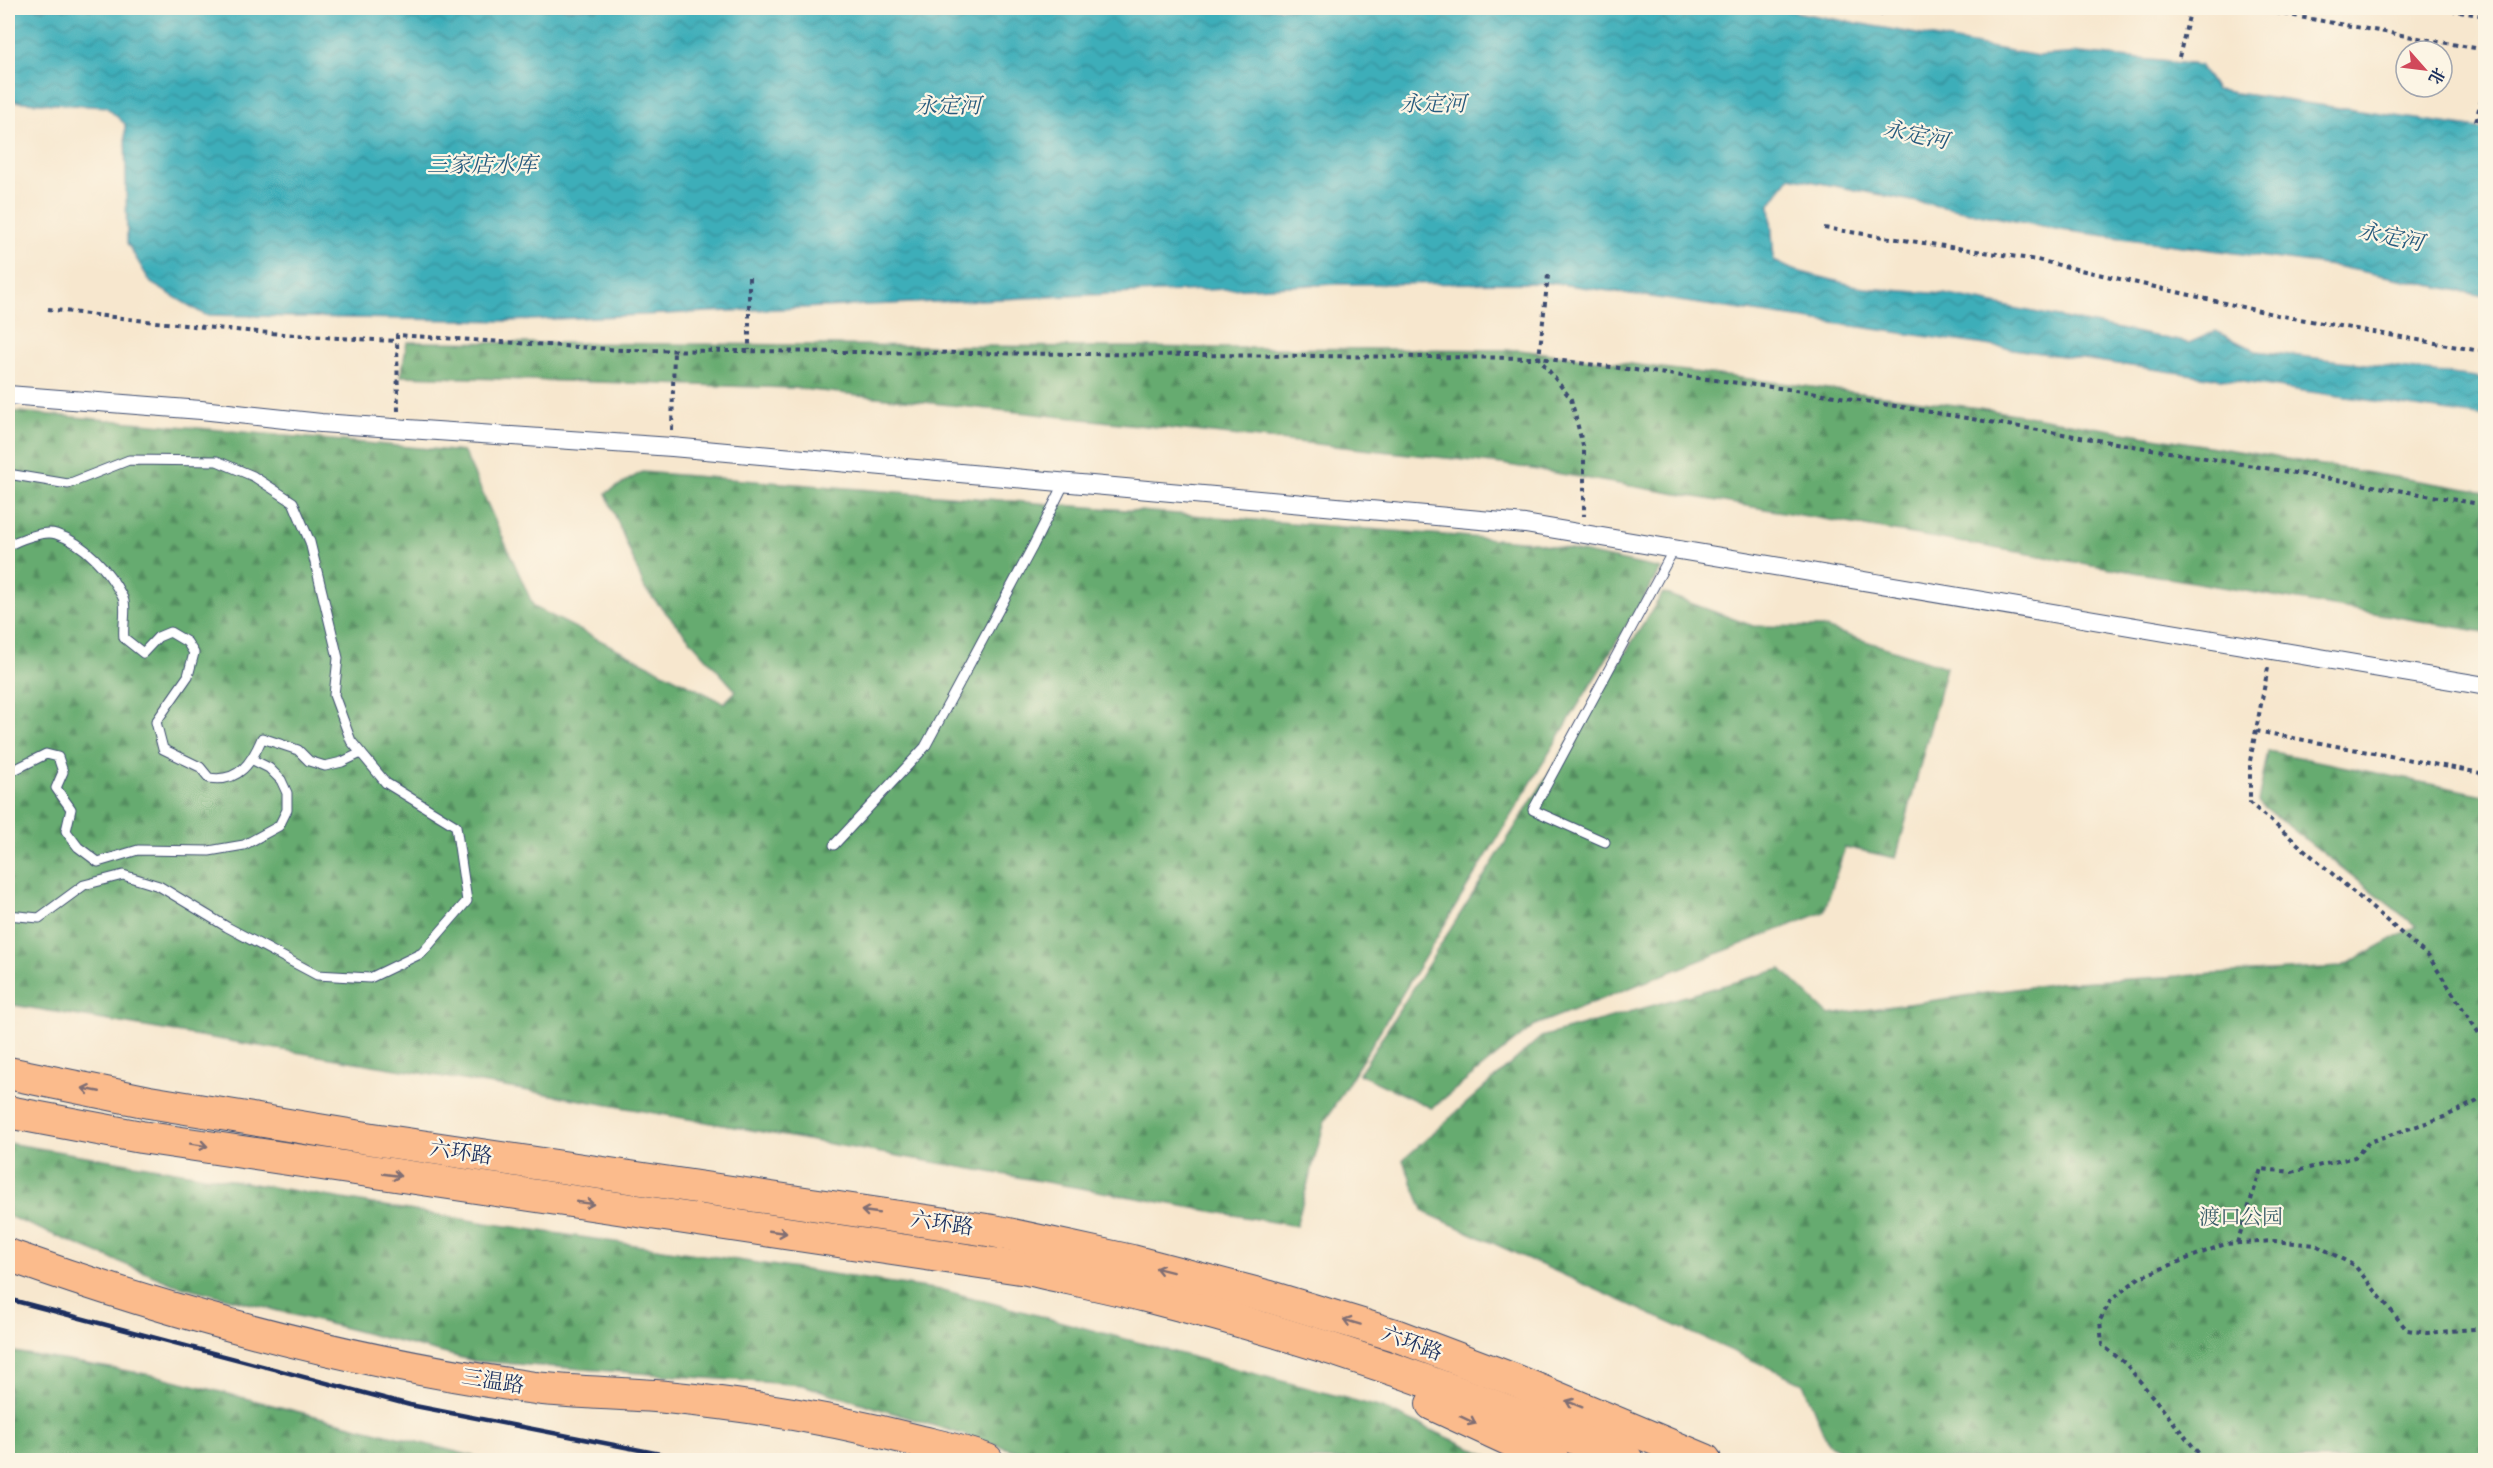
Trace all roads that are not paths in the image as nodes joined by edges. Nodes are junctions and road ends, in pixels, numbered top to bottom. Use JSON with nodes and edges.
{"nodes":[{"id":1,"x":8,"y":395,"type":"edge"},
{"id":2,"x":8,"y":474,"type":"edge"},
{"id":3,"x":1064,"y":484,"type":"junction"},
{"id":4,"x":8,"y":546,"type":"edge"},
{"id":5,"x":1674,"y":549,"type":"junction"},
{"id":6,"x":2486,"y":686,"type":"edge"},
{"id":7,"x":361,"y":753,"type":"junction"},
{"id":8,"x":253,"y":760,"type":"junction"},
{"id":9,"x":8,"y":773,"type":"edge"},
{"id":10,"x":1605,"y":842,"type":"dead end"},
{"id":11,"x":834,"y":845,"type":"dead end"},
{"id":12,"x":8,"y":915,"type":"edge"},
{"id":13,"x":8,"y":1073,"type":"edge"},
{"id":14,"x":8,"y":1112,"type":"edge"},
{"id":15,"x":8,"y":1256,"type":"edge"},
{"id":16,"x":1282,"y":1334,"type":"junction"},
{"id":17,"x":1617,"y":1422,"type":"junction"},
{"id":18,"x":987,"y":1461,"type":"edge"},
{"id":19,"x":1553,"y":1461,"type":"edge"},
{"id":20,"x":1627,"y":1461,"type":"edge"},
{"id":21,"x":1705,"y":1461,"type":"edge"},
{"id":22,"x":1726,"y":1461,"type":"edge"}],
"edges":[{"from":1,"to":3,"type":"street"},
{"from":2,"to":7,"type":"lane"},
{"from":3,"to":5,"type":"street"},
{"from":3,"to":11,"type":"lane"},
{"from":4,"to":8,"type":"lane"},
{"from":5,"to":6,"type":"street"},
{"from":5,"to":10,"type":"lane"},
{"from":7,"to":8,"type":"lane"},
{"from":7,"to":12,"type":"lane"},
{"from":8,"to":9,"type":"lane"},
{"from":17,"to":13,"type":"highway","name":"六环路","one_way":true},
{"from":14,"to":16,"type":"highway","name":"六环路","one_way":true},
{"from":15,"to":18,"type":"highway","name":"三温路"},
{"from":16,"to":19,"type":"highway","one_way":true},
{"from":16,"to":20,"type":"highway","name":"六环路"},
{"from":17,"to":21,"type":"highway","name":"六环路"},
{"from":17,"to":22,"type":"highway"}]}
